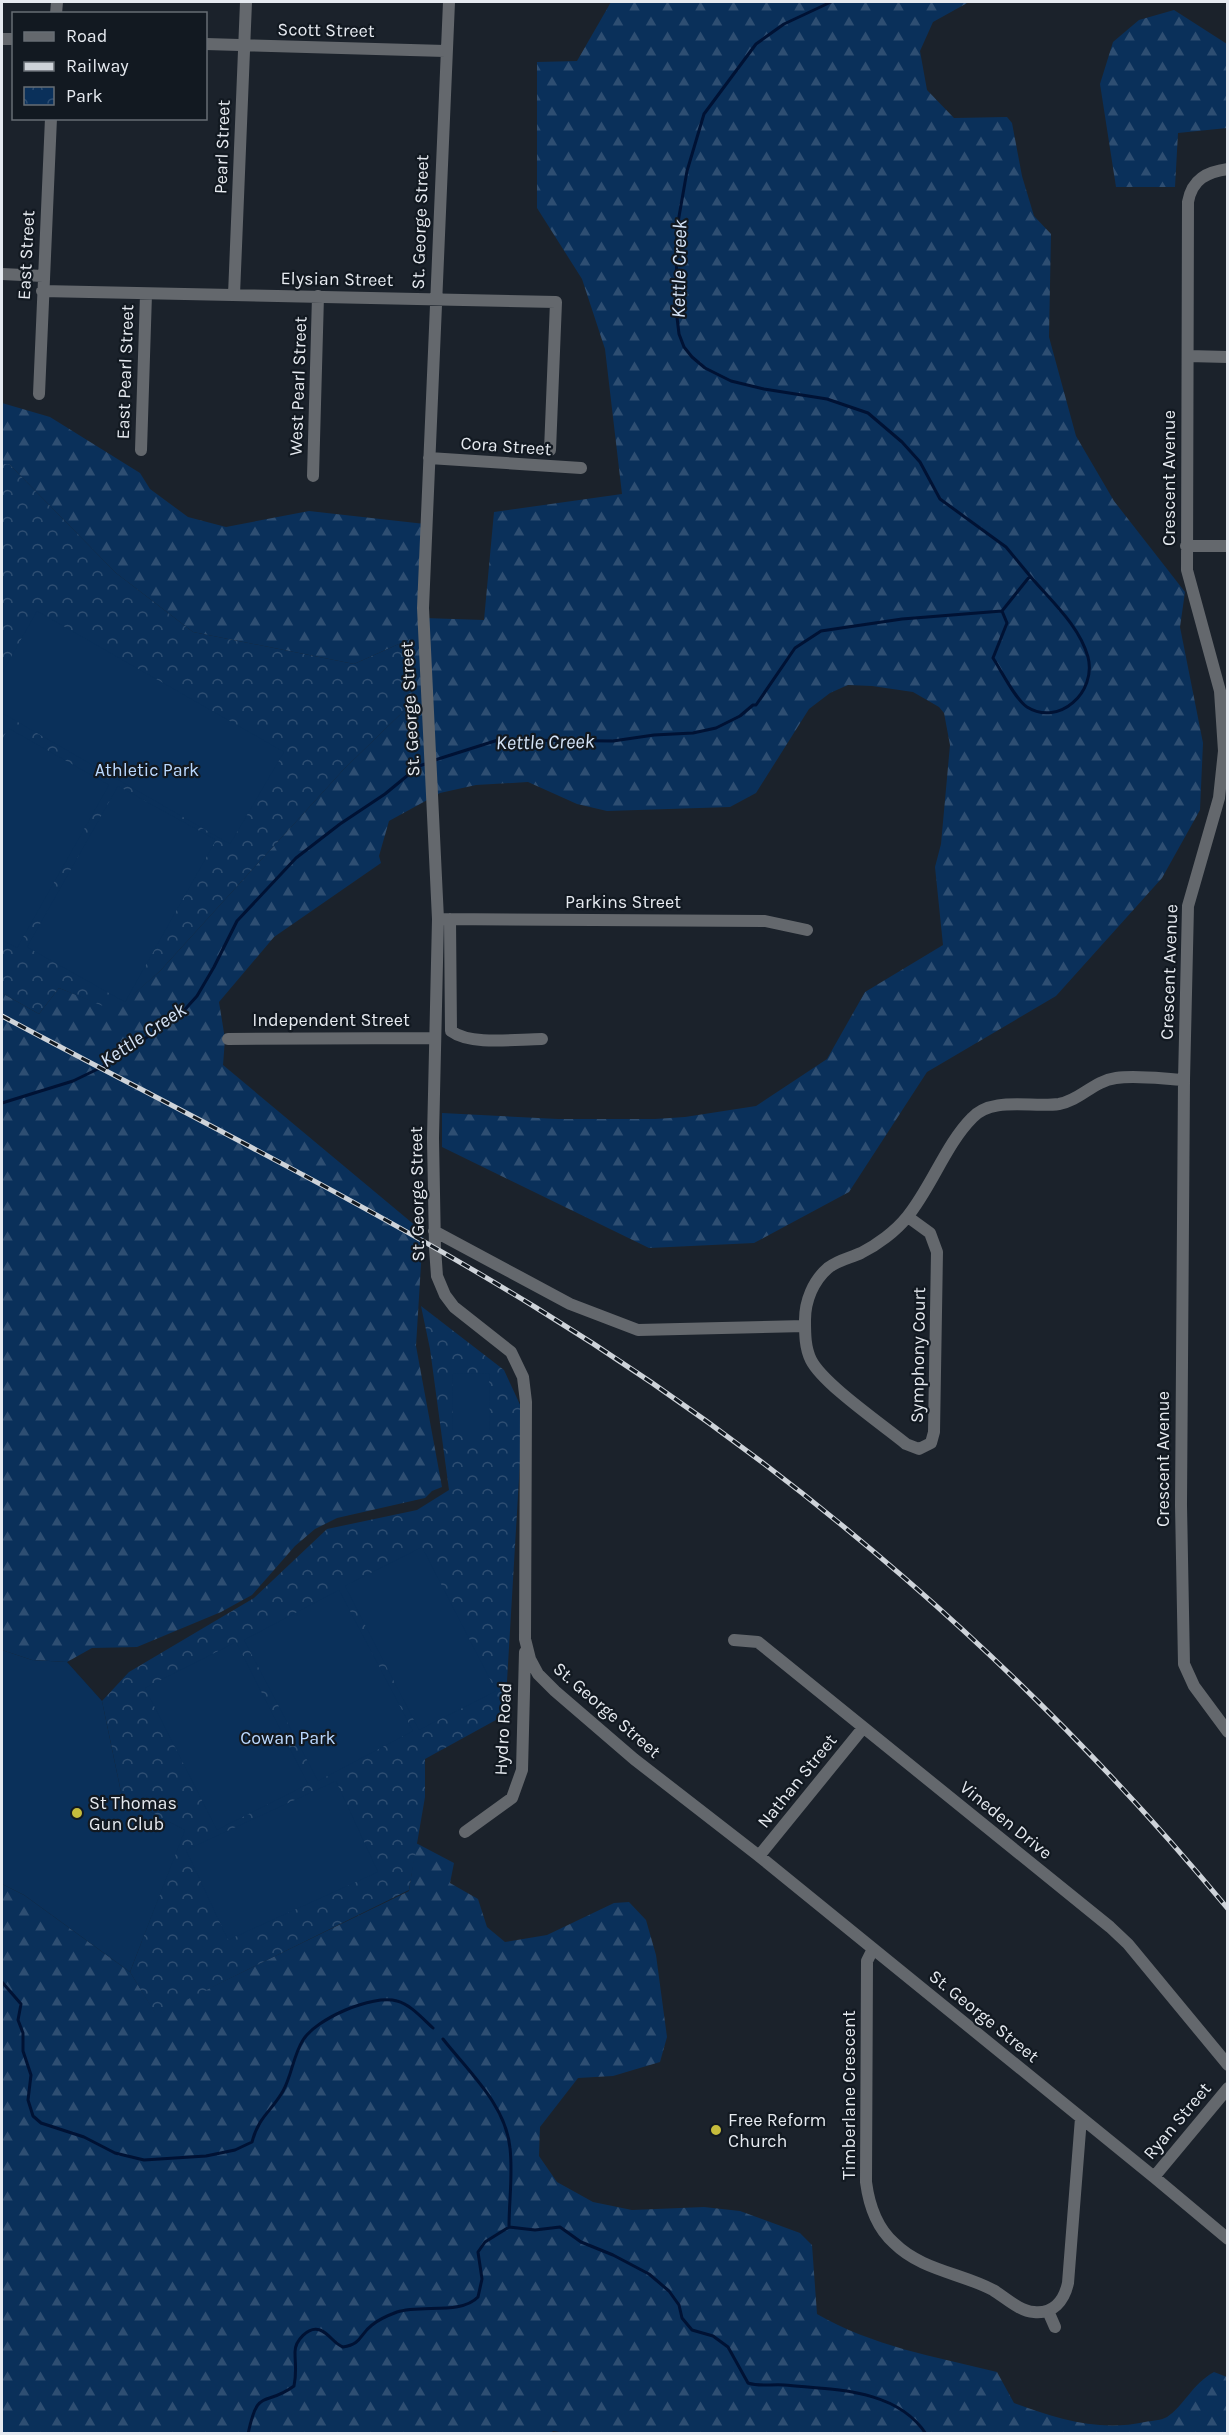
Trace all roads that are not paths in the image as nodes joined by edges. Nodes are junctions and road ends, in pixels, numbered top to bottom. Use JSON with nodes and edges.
{"nodes":[{"id":1,"x":246,"y":2,"type":"edge"},
{"id":2,"x":449,"y":2,"type":"edge"},
{"id":3,"x":207,"y":44,"type":"edge"},
{"id":4,"x":244,"y":46,"type":"junction"},
{"id":5,"x":445,"y":51,"type":"junction"},
{"id":6,"x":51,"y":120,"type":"edge"},
{"id":7,"x":1227,"y":169,"type":"edge"},
{"id":8,"x":2,"y":274,"type":"edge"},
{"id":9,"x":43,"y":276,"type":"junction"},
{"id":10,"x":42,"y":291,"type":"junction"},
{"id":11,"x":146,"y":294,"type":"junction"},
{"id":12,"x":234,"y":295,"type":"junction"},
{"id":13,"x":318,"y":296,"type":"junction"},
{"id":14,"x":435,"y":299,"type":"junction"},
{"id":15,"x":1188,"y":356,"type":"junction"},
{"id":16,"x":1227,"y":357,"type":"edge"},
{"id":17,"x":39,"y":394,"type":"dead end"},
{"id":18,"x":141,"y":450,"type":"dead end"},
{"id":19,"x":550,"y":450,"type":"dead end"},
{"id":20,"x":429,"y":458,"type":"junction"},
{"id":21,"x":580,"y":468,"type":"dead end"},
{"id":22,"x":313,"y":476,"type":"dead end"},
{"id":23,"x":1186,"y":546,"type":"junction"},
{"id":24,"x":1227,"y":546,"type":"edge"},
{"id":25,"x":444,"y":919,"type":"junction"},
{"id":26,"x":807,"y":930,"type":"dead end"},
{"id":27,"x":435,"y":1038,"type":"junction"},
{"id":28,"x":228,"y":1039,"type":"dead end"},
{"id":29,"x":542,"y":1039,"type":"dead end"},
{"id":30,"x":1184,"y":1080,"type":"junction"},
{"id":31,"x":908,"y":1217,"type":"junction"},
{"id":32,"x":435,"y":1231,"type":"junction"},
{"id":33,"x":805,"y":1326,"type":"junction"},
{"id":34,"x":525,"y":1639,"type":"junction"},
{"id":35,"x":734,"y":1640,"type":"dead end"},
{"id":36,"x":863,"y":1728,"type":"junction"},
{"id":37,"x":1227,"y":1732,"type":"edge"},
{"id":38,"x":465,"y":1832,"type":"dead end"},
{"id":39,"x":759,"y":1856,"type":"junction"},
{"id":40,"x":873,"y":1949,"type":"junction"},
{"id":41,"x":1227,"y":2065,"type":"edge"},
{"id":42,"x":1227,"y":2088,"type":"edge"},
{"id":43,"x":1081,"y":2118,"type":"junction"},
{"id":44,"x":1155,"y":2177,"type":"junction"},
{"id":45,"x":1227,"y":2239,"type":"edge"},
{"id":46,"x":1048,"y":2311,"type":"junction"},
{"id":47,"x":1055,"y":2327,"type":"dead end"}],
"edges":[{"from":1,"to":4,"type":"street","name":"Pearl Street"},
{"from":2,"to":5,"type":"street","name":"St. George Street"},
{"from":3,"to":4,"type":"street","name":"Scott Street"},
{"from":4,"to":5,"type":"street","name":"Scott Street"},
{"from":4,"to":12,"type":"street","name":"Pearl Street"},
{"from":5,"to":14,"type":"street","name":"St. George Street"},
{"from":6,"to":9,"type":"street","name":"East Street"},
{"from":7,"to":15,"type":"street","name":"Crescent Avenue"},
{"from":8,"to":9,"type":"street"},
{"from":9,"to":10,"type":"street","name":"East Street"},
{"from":10,"to":11,"type":"street","name":"Elysian Street"},
{"from":10,"to":17,"type":"street","name":"East Street"},
{"from":11,"to":12,"type":"street","name":"Elysian Street"},
{"from":11,"to":18,"type":"street","name":"East Pearl Street"},
{"from":12,"to":13,"type":"street","name":"Elysian Street"},
{"from":13,"to":14,"type":"street","name":"Elysian Street"},
{"from":13,"to":22,"type":"street","name":"West Pearl Street"},
{"from":14,"to":19,"type":"street","name":"Elysian Street"},
{"from":14,"to":20,"type":"street","name":"St. George Street"},
{"from":15,"to":16,"type":"street"},
{"from":15,"to":23,"type":"street","name":"Crescent Avenue"},
{"from":20,"to":21,"type":"street","name":"Cora Street"},
{"from":20,"to":25,"type":"street","name":"St. George Street"},
{"from":23,"to":24,"type":"street"},
{"from":23,"to":30,"type":"street","name":"Crescent Avenue"},
{"from":25,"to":26,"type":"street","name":"Parkins Street"},
{"from":25,"to":27,"type":"street","name":"St. George Street"},
{"from":25,"to":29,"type":"street"},
{"from":27,"to":28,"type":"street","name":"Independent Street"},
{"from":27,"to":32,"type":"street","name":"St. George Street"},
{"from":30,"to":31,"type":"street","name":"Symphony Court"},
{"from":30,"to":37,"type":"street","name":"Crescent Avenue"},
{"from":31,"to":33,"type":"street","name":"Symphony Court"},
{"from":31,"to":33,"type":"street","name":"Symphony Court"},
{"from":32,"to":33,"type":"street"},
{"from":32,"to":34,"type":"street","name":"St. George Street"},
{"from":34,"to":38,"type":"street","name":"Hydro Road"},
{"from":34,"to":39,"type":"street","name":"St. George Street"},
{"from":35,"to":36,"type":"street","name":"Vineden Drive"},
{"from":36,"to":39,"type":"street","name":"Nathan Street"},
{"from":36,"to":41,"type":"street","name":"Vineden Drive"},
{"from":39,"to":40,"type":"street","name":"St. George Street"},
{"from":40,"to":43,"type":"street","name":"St. George Street"},
{"from":40,"to":46,"type":"street","name":"Timberlane Crescent"},
{"from":42,"to":44,"type":"street","name":"Ryan Street"},
{"from":43,"to":44,"type":"street","name":"St. George Street"},
{"from":43,"to":46,"type":"street"},
{"from":44,"to":45,"type":"street","name":"St. George Street"},
{"from":46,"to":47,"type":"street"}]}
